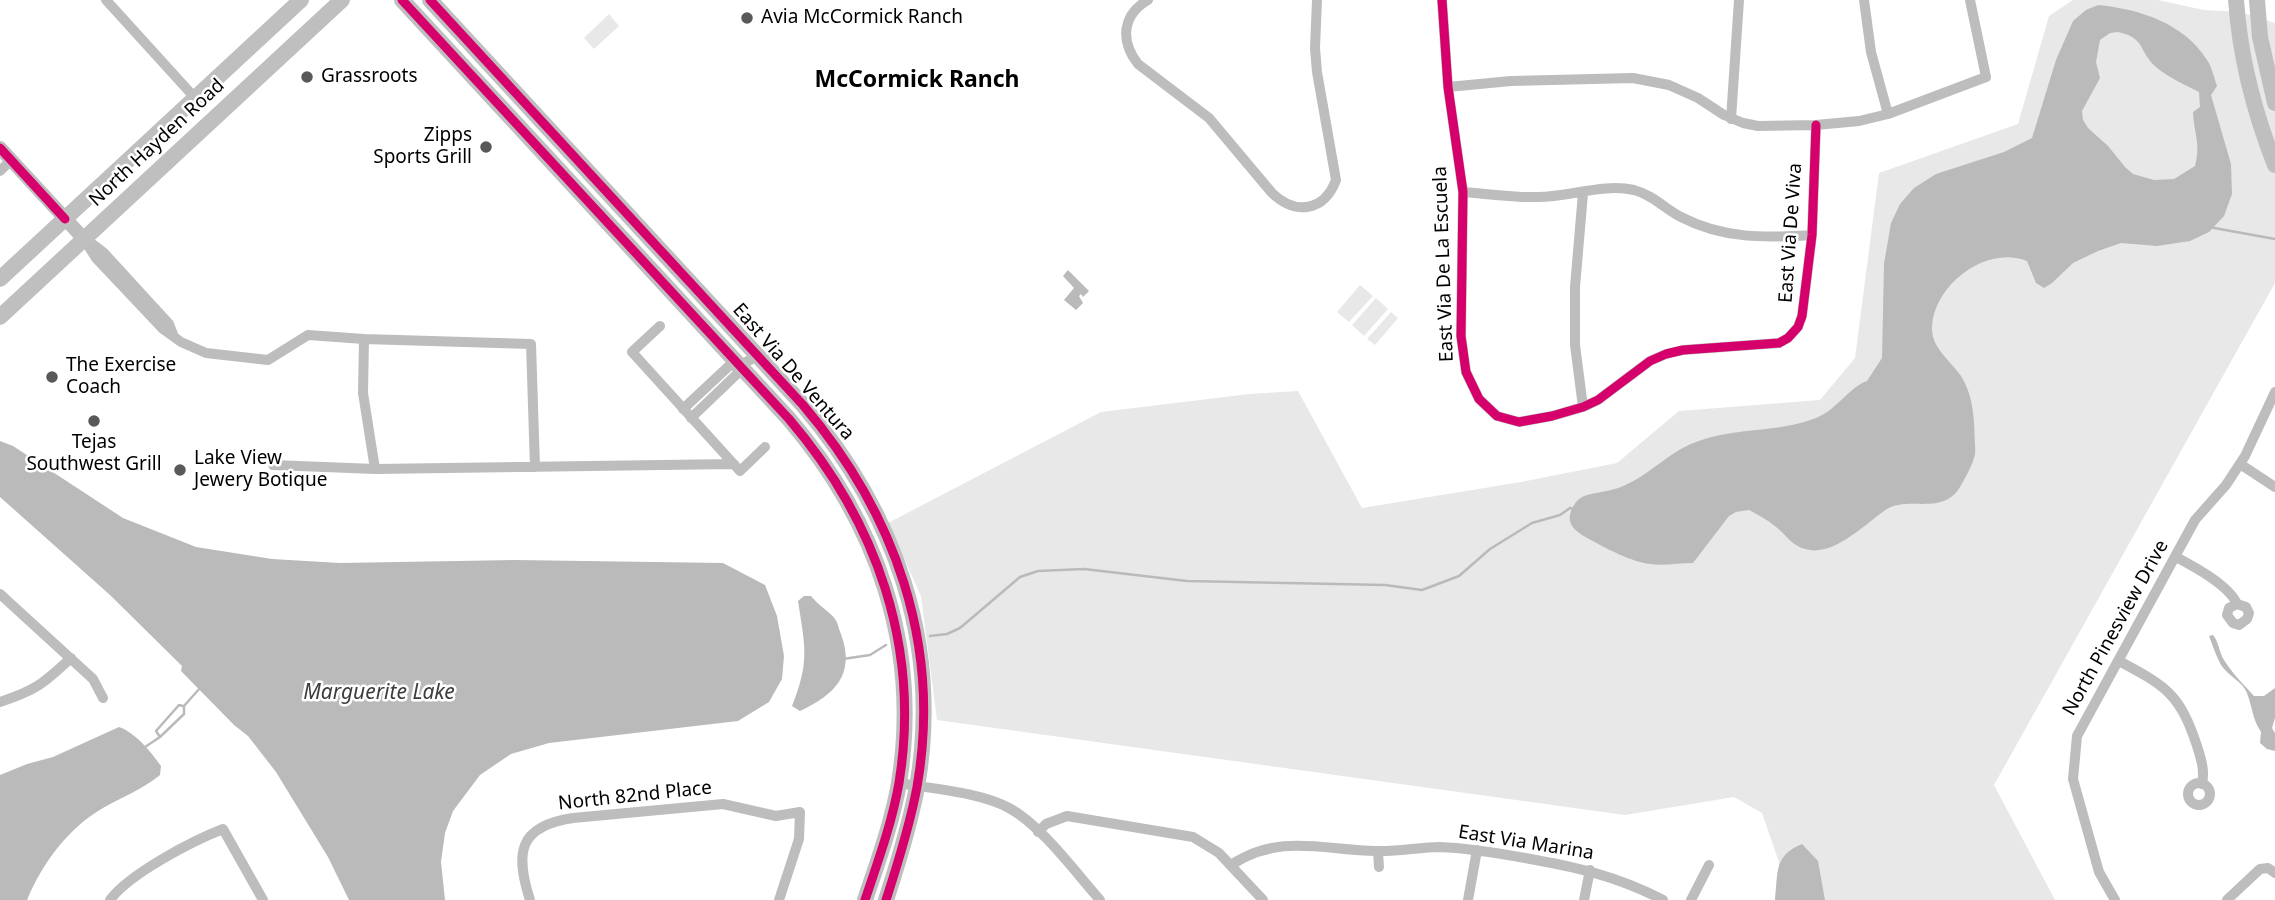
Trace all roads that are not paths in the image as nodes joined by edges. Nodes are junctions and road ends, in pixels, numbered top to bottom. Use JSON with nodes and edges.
{"nodes":[{"id":1,"x":106,"y":0,"type":"edge"},
{"id":2,"x":301,"y":0,"type":"edge"},
{"id":3,"x":342,"y":0,"type":"edge"},
{"id":4,"x":402,"y":0,"type":"edge"},
{"id":5,"x":430,"y":0,"type":"edge"},
{"id":6,"x":1148,"y":0,"type":"edge"},
{"id":7,"x":1317,"y":0,"type":"edge"},
{"id":8,"x":1442,"y":0,"type":"edge"},
{"id":9,"x":1739,"y":0,"type":"edge"},
{"id":10,"x":1864,"y":0,"type":"edge"},
{"id":11,"x":1970,"y":0,"type":"edge"},
{"id":12,"x":2236,"y":0,"type":"edge"},
{"id":13,"x":2257,"y":0,"type":"edge"},
{"id":14,"x":1448,"y":87,"type":"junction"},
{"id":15,"x":196,"y":99,"type":"junction"},
{"id":16,"x":2275,"y":103,"type":"edge"},
{"id":17,"x":1888,"y":114,"type":"junction"},
{"id":18,"x":1731,"y":118,"type":"junction"},
{"id":19,"x":1816,"y":125,"type":"junction"},
{"id":20,"x":0,"y":148,"type":"edge"},
{"id":21,"x":11,"y":160,"type":"junction"},
{"id":22,"x":2275,"y":165,"type":"edge"},
{"id":23,"x":0,"y":171,"type":"edge"},
{"id":24,"x":1463,"y":192,"type":"junction"},
{"id":25,"x":1583,"y":193,"type":"junction"},
{"id":26,"x":65,"y":219,"type":"junction"},
{"id":27,"x":1812,"y":235,"type":"junction"},
{"id":28,"x":84,"y":239,"type":"junction"},
{"id":29,"x":0,"y":279,"type":"edge"},
{"id":30,"x":0,"y":317,"type":"edge"},
{"id":31,"x":660,"y":326,"type":"dead end"},
{"id":32,"x":364,"y":339,"type":"junction"},
{"id":33,"x":758,"y":356,"type":"junction"},
{"id":34,"x":740,"y":365,"type":"junction"},
{"id":35,"x":2275,"y":393,"type":"edge"},
{"id":36,"x":1583,"y":407,"type":"junction"},
{"id":37,"x":683,"y":409,"type":"junction"},
{"id":38,"x":691,"y":418,"type":"junction"},
{"id":39,"x":765,"y":447,"type":"dead end"},
{"id":40,"x":734,"y":464,"type":"junction"},
{"id":41,"x":2240,"y":464,"type":"junction"},
{"id":42,"x":273,"y":465,"type":"dead end"},
{"id":43,"x":535,"y":467,"type":"junction"},
{"id":44,"x":375,"y":469,"type":"junction"},
{"id":45,"x":2275,"y":487,"type":"edge"},
{"id":46,"x":2176,"y":556,"type":"junction"},
{"id":47,"x":0,"y":594,"type":"edge"},
{"id":48,"x":2237,"y":604,"type":"dead end"},
{"id":49,"x":71,"y":658,"type":"junction"},
{"id":50,"x":2119,"y":661,"type":"junction"},
{"id":51,"x":103,"y":698,"type":"dead end"},
{"id":52,"x":0,"y":702,"type":"edge"},
{"id":53,"x":899,"y":783,"type":"junction"},
{"id":54,"x":2202,"y":784,"type":"dead end"},
{"id":55,"x":917,"y":786,"type":"junction"},
{"id":56,"x":1038,"y":832,"type":"junction"},
{"id":57,"x":1477,"y":850,"type":"junction"},
{"id":58,"x":1378,"y":852,"type":"junction"},
{"id":59,"x":1231,"y":865,"type":"junction"},
{"id":60,"x":1709,"y":865,"type":"dead end"},
{"id":61,"x":1379,"y":867,"type":"dead end"},
{"id":62,"x":1590,"y":870,"type":"junction"},
{"id":63,"x":2275,"y":873,"type":"edge"},
{"id":64,"x":890,"y":899,"type":"edge"},
{"id":65,"x":110,"y":900,"type":"edge"},
{"id":66,"x":262,"y":900,"type":"edge"},
{"id":67,"x":530,"y":900,"type":"edge"},
{"id":68,"x":779,"y":900,"type":"edge"},
{"id":69,"x":865,"y":900,"type":"edge"},
{"id":70,"x":1100,"y":900,"type":"edge"},
{"id":71,"x":1263,"y":900,"type":"edge"},
{"id":72,"x":1468,"y":900,"type":"edge"},
{"id":73,"x":1584,"y":900,"type":"edge"},
{"id":74,"x":1663,"y":900,"type":"edge"},
{"id":75,"x":1691,"y":900,"type":"edge"},
{"id":76,"x":2115,"y":900,"type":"edge"},
{"id":77,"x":2227,"y":900,"type":"edge"}],
"edges":[{"from":1,"to":15,"type":"street"},
{"from":2,"to":15,"type":"main road","name":"North Hayden Road"},
{"from":3,"to":28,"type":"main road","name":"North Hayden Road"},
{"from":4,"to":34,"type":"main road","name":"East Via De Ventura"},
{"from":5,"to":33,"type":"main road","name":"East Via De Ventura"},
{"from":6,"to":7,"type":"street"},
{"from":8,"to":14,"type":"street","name":"East Via De La Escuela"},
{"from":9,"to":18,"type":"street"},
{"from":10,"to":17,"type":"street"},
{"from":11,"to":17,"type":"street"},
{"from":12,"to":22,"type":"main road"},
{"from":13,"to":16,"type":"main road"},
{"from":14,"to":18,"type":"street"},
{"from":14,"to":24,"type":"street","name":"East Via De La Escuela"},
{"from":15,"to":26,"type":"main road","name":"North Hayden Road"},
{"from":17,"to":19,"type":"street"},
{"from":18,"to":19,"type":"street"},
{"from":19,"to":27,"type":"street","name":"East Via De Viva"},
{"from":20,"to":21,"type":"street"},
{"from":21,"to":23,"type":"street"},
{"from":21,"to":26,"type":"street"},
{"from":24,"to":25,"type":"street"},
{"from":24,"to":36,"type":"street","name":"East Via De La Escuela"},
{"from":25,"to":27,"type":"street"},
{"from":25,"to":36,"type":"street"},
{"from":26,"to":28,"type":"street"},
{"from":26,"to":29,"type":"main road","name":"North Hayden Road"},
{"from":27,"to":36,"type":"street","name":"East Via De Viva"},
{"from":28,"to":30,"type":"main road","name":"North Hayden Road"},
{"from":28,"to":32,"type":"street"},
{"from":31,"to":37,"type":"street"},
{"from":32,"to":43,"type":"street"},
{"from":32,"to":44,"type":"street"},
{"from":33,"to":34,"type":"street"},
{"from":33,"to":55,"type":"main road","name":"East Via De Ventura"},
{"from":34,"to":37,"type":"street"},
{"from":34,"to":38,"type":"street"},
{"from":34,"to":53,"type":"main road","name":"East Via De Ventura"},
{"from":35,"to":41,"type":"street","name":"North Pinesview Drive"},
{"from":37,"to":38,"type":"street"},
{"from":38,"to":40,"type":"street"},
{"from":39,"to":40,"type":"street"},
{"from":40,"to":43,"type":"street"},
{"from":41,"to":45,"type":"street"},
{"from":41,"to":46,"type":"street","name":"North Pinesview Drive"},
{"from":42,"to":44,"type":"street"},
{"from":43,"to":44,"type":"street"},
{"from":46,"to":48,"type":"street"},
{"from":46,"to":50,"type":"street","name":"North Pinesview Drive"},
{"from":47,"to":49,"type":"street"},
{"from":49,"to":51,"type":"street"},
{"from":49,"to":52,"type":"street"},
{"from":50,"to":54,"type":"street"},
{"from":50,"to":76,"type":"street","name":"North Pinesview Drive"},
{"from":53,"to":55,"type":"street"},
{"from":53,"to":69,"type":"main road","name":"East Via De Ventura"},
{"from":55,"to":56,"type":"street"},
{"from":55,"to":64,"type":"main road","name":"East Via De Ventura"},
{"from":56,"to":59,"type":"street"},
{"from":56,"to":70,"type":"street"},
{"from":57,"to":58,"type":"street","name":"East Via Marina"},
{"from":57,"to":62,"type":"street","name":"East Via Marina"},
{"from":57,"to":72,"type":"street"},
{"from":58,"to":59,"type":"street","name":"East Via Marina"},
{"from":58,"to":61,"type":"street"},
{"from":59,"to":71,"type":"street"},
{"from":60,"to":75,"type":"street"},
{"from":62,"to":73,"type":"street"},
{"from":62,"to":74,"type":"street","name":"East Via Marina"},
{"from":63,"to":77,"type":"street"},
{"from":65,"to":66,"type":"street"},
{"from":67,"to":68,"type":"street","name":"North 82nd Place"}]}
